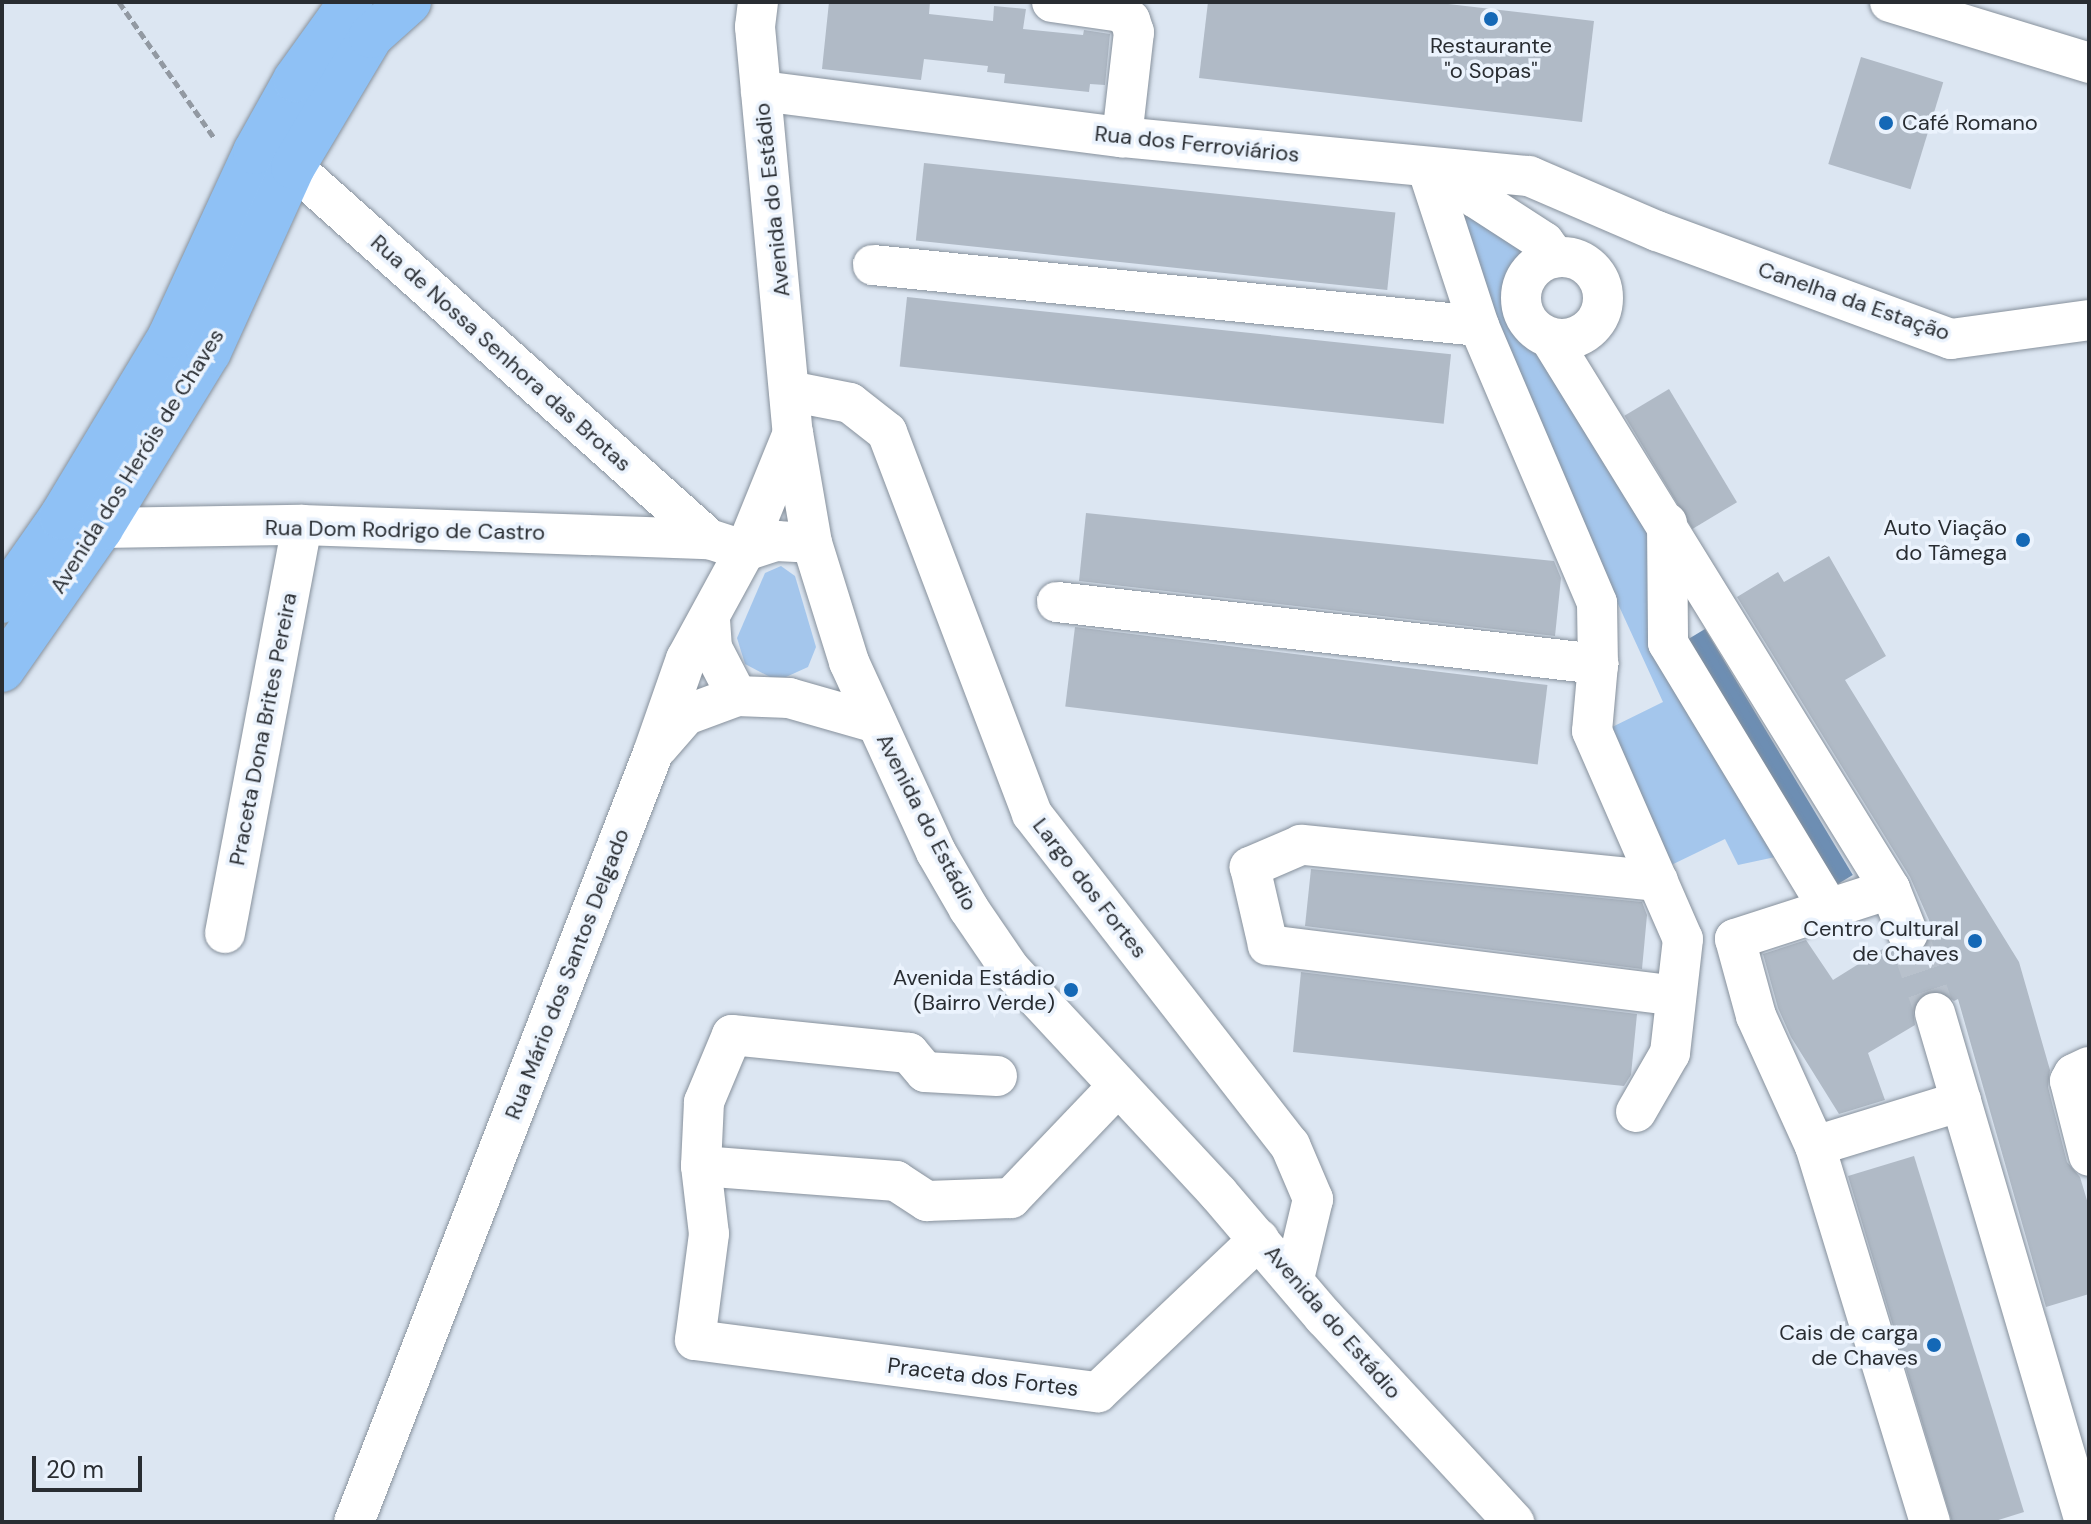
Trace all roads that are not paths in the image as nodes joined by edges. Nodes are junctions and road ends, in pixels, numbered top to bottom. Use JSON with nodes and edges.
{"nodes":[{"id":1,"x":351,"y":2,"type":"edge"},
{"id":2,"x":409,"y":2,"type":"edge"},
{"id":3,"x":1052,"y":2,"type":"edge"},
{"id":4,"x":1890,"y":2,"type":"edge"},
{"id":5,"x":752,"y":10,"type":"edge"},
{"id":6,"x":2089,"y":63,"type":"edge"},
{"id":7,"x":761,"y":91,"type":"junction"},
{"id":8,"x":1122,"y":137,"type":"junction"},
{"id":9,"x":293,"y":167,"type":"junction"},
{"id":10,"x":1446,"y":169,"type":"junction"},
{"id":11,"x":1627,"y":217,"type":"joint"},
{"id":12,"x":1555,"y":257,"type":"junction"},
{"id":13,"x":873,"y":265,"type":"dead end"},
{"id":14,"x":2089,"y":320,"type":"edge"},
{"id":15,"x":1479,"y":326,"type":"junction"},
{"id":16,"x":1550,"y":338,"type":"junction"},
{"id":17,"x":789,"y":391,"type":"junction"},
{"id":18,"x":793,"y":433,"type":"junction"},
{"id":19,"x":1667,"y":523,"type":"junction"},
{"id":20,"x":302,"y":525,"type":"junction"},
{"id":21,"x":101,"y":528,"type":"junction"},
{"id":22,"x":812,"y":543,"type":"junction"},
{"id":23,"x":727,"y":545,"type":"junction"},
{"id":24,"x":2,"y":601,"type":"edge"},
{"id":25,"x":1057,"y":602,"type":"dead end"},
{"id":26,"x":710,"y":620,"type":"junction"},
{"id":27,"x":849,"y":662,"type":"junction"},
{"id":28,"x":1598,"y":664,"type":"junction"},
{"id":29,"x":2,"y":670,"type":"edge"},
{"id":30,"x":737,"y":696,"type":"junction"},
{"id":31,"x":789,"y":698,"type":"junction"},
{"id":32,"x":877,"y":723,"type":"junction"},
{"id":33,"x":653,"y":753,"type":"junction"},
{"id":34,"x":1658,"y":881,"type":"junction"},
{"id":35,"x":1890,"y":889,"type":"junction"},
{"id":36,"x":1829,"y":909,"type":"junction"},
{"id":37,"x":225,"y":933,"type":"dead end"},
{"id":38,"x":1908,"y":934,"type":"tunnel mouth"},
{"id":39,"x":1676,"y":996,"type":"junction"},
{"id":40,"x":1935,"y":1013,"type":"tunnel mouth"},
{"id":41,"x":2089,"y":1067,"type":"edge"},
{"id":42,"x":997,"y":1076,"type":"dead end"},
{"id":43,"x":1118,"y":1086,"type":"junction"},
{"id":44,"x":1961,"y":1101,"type":"junction"},
{"id":45,"x":1636,"y":1112,"type":"dead end"},
{"id":46,"x":1815,"y":1146,"type":"junction"},
{"id":47,"x":2089,"y":1156,"type":"edge"},
{"id":48,"x":701,"y":1166,"type":"junction"},
{"id":49,"x":1259,"y":1239,"type":"junction"},
{"id":50,"x":1294,"y":1279,"type":"junction"},
{"id":51,"x":354,"y":1522,"type":"edge"},
{"id":52,"x":1514,"y":1522,"type":"edge"},
{"id":53,"x":1930,"y":1522,"type":"edge"},
{"id":54,"x":2085,"y":1522,"type":"edge"}],
"edges":[{"from":1,"to":24,"type":"main road","name":"Avenida dos Heróis de Chaves"},
{"from":2,"to":9,"type":"main road","name":"Avenida dos Heróis de Chaves"},
{"from":3,"to":8,"type":"street"},
{"from":4,"to":6,"type":"street"},
{"from":5,"to":7,"type":"street","name":"Avenida do Estádio"},
{"from":7,"to":8,"type":"street","name":"Rua dos Ferroviários"},
{"from":7,"to":17,"type":"street","name":"Avenida do Estádio"},
{"from":8,"to":10,"type":"street","name":"Rua dos Ferroviários"},
{"from":9,"to":21,"type":"main road","name":"Avenida dos Heróis de Chaves"},
{"from":9,"to":23,"type":"street","name":"Rua de Nossa Senhora das Brotas"},
{"from":10,"to":11,"type":"street","name":"Rua dos Ferroviários"},
{"from":10,"to":12,"type":"street"},
{"from":10,"to":15,"type":"street"},
{"from":11,"to":14,"type":"street","name":"Canelha da Estação"},
{"from":12,"to":16,"type":"street"},
{"from":12,"to":16,"type":"street"},
{"from":13,"to":15,"type":"street"},
{"from":15,"to":28,"type":"street"},
{"from":16,"to":19,"type":"street"},
{"from":17,"to":18,"type":"street","name":"Avenida do Estádio"},
{"from":17,"to":50,"type":"street","name":"Largo dos Fortes"},
{"from":18,"to":22,"type":"street","name":"Avenida do Estádio"},
{"from":18,"to":23,"type":"street","name":"Rua Mário dos Santos Delgado"},
{"from":19,"to":35,"type":"street"},
{"from":19,"to":36,"type":"street"},
{"from":20,"to":21,"type":"street","name":"Rua Dom Rodrigo de Castro"},
{"from":20,"to":23,"type":"street","name":"Rua Dom Rodrigo de Castro"},
{"from":20,"to":37,"type":"street","name":"Praceta Dona Brites Pereira"},
{"from":21,"to":29,"type":"main road","name":"Avenida dos Heróis de Chaves"},
{"from":22,"to":23,"type":"street"},
{"from":22,"to":27,"type":"street","name":"Avenida do Estádio"},
{"from":23,"to":26,"type":"street","name":"Rua Mário dos Santos Delgado"},
{"from":25,"to":28,"type":"street"},
{"from":26,"to":30,"type":"street"},
{"from":26,"to":33,"type":"street","name":"Rua Mário dos Santos Delgado"},
{"from":27,"to":31,"type":"street"},
{"from":27,"to":32,"type":"street","name":"Avenida do Estádio"},
{"from":28,"to":34,"type":"street"},
{"from":30,"to":31,"type":"street"},
{"from":30,"to":33,"type":"street"},
{"from":31,"to":32,"type":"street"},
{"from":32,"to":43,"type":"street","name":"Avenida do Estádio"},
{"from":33,"to":51,"type":"street","name":"Rua Mário dos Santos Delgado"},
{"from":34,"to":39,"type":"street"},
{"from":34,"to":39,"type":"street"},
{"from":35,"to":36,"type":"street"},
{"from":35,"to":38,"type":"street"},
{"from":36,"to":46,"type":"street"},
{"from":39,"to":45,"type":"street"},
{"from":40,"to":44,"type":"street"},
{"from":41,"to":47,"type":"street"},
{"from":42,"to":48,"type":"street"},
{"from":43,"to":48,"type":"street"},
{"from":43,"to":49,"type":"street","name":"Avenida do Estádio"},
{"from":44,"to":46,"type":"street"},
{"from":44,"to":54,"type":"street"},
{"from":46,"to":53,"type":"street"},
{"from":48,"to":49,"type":"street","name":"Praceta dos Fortes"},
{"from":49,"to":50,"type":"street","name":"Avenida do Estádio"},
{"from":50,"to":52,"type":"street","name":"Avenida do Estádio"}]}
